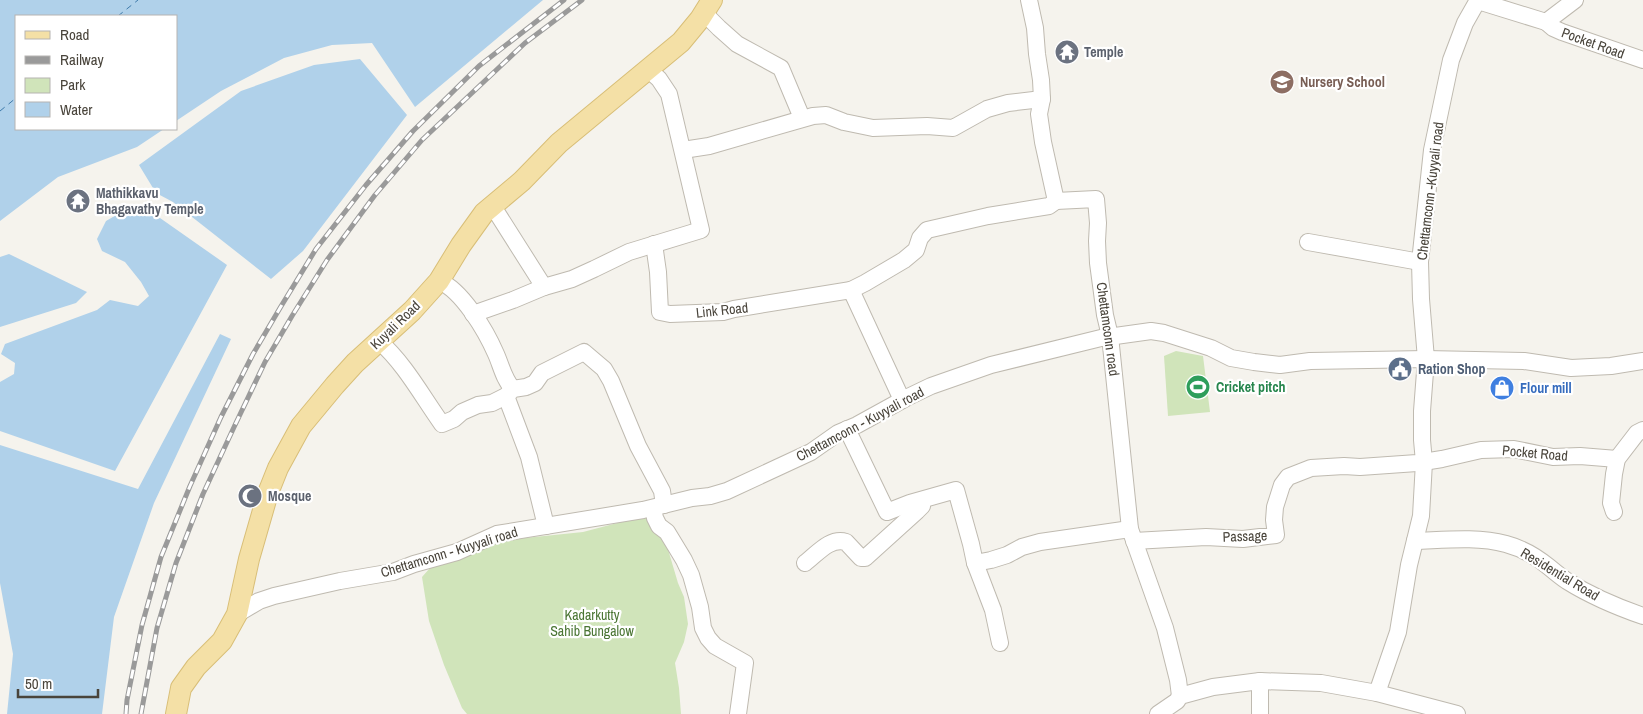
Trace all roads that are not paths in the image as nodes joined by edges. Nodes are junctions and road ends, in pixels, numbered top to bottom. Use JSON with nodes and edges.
{"nodes":[{"id":1,"x":1029,"y":0,"type":"edge"},
{"id":2,"x":1478,"y":0,"type":"edge"},
{"id":3,"x":1575,"y":0,"type":"edge"},
{"id":4,"x":708,"y":6,"type":"edge"},
{"id":5,"x":1546,"y":22,"type":"junction"},
{"id":6,"x":1643,"y":60,"type":"edge"},
{"id":7,"x":649,"y":70,"type":"junction"},
{"id":8,"x":1036,"y":99,"type":"junction"},
{"id":9,"x":802,"y":118,"type":"junction"},
{"id":10,"x":683,"y":150,"type":"junction"},
{"id":11,"x":1056,"y":201,"type":"junction"},
{"id":12,"x":492,"y":205,"type":"junction"},
{"id":13,"x":1308,"y":242,"type":"dead end"},
{"id":14,"x":654,"y":244,"type":"junction"},
{"id":15,"x":1420,"y":262,"type":"junction"},
{"id":16,"x":439,"y":281,"type":"junction"},
{"id":17,"x":544,"y":287,"type":"junction"},
{"id":18,"x":851,"y":290,"type":"junction"},
{"id":19,"x":473,"y":314,"type":"junction"},
{"id":20,"x":1110,"y":336,"type":"junction"},
{"id":21,"x":379,"y":341,"type":"junction"},
{"id":22,"x":1426,"y":359,"type":"junction"},
{"id":23,"x":1643,"y":361,"type":"edge"},
{"id":24,"x":510,"y":393,"type":"junction"},
{"id":25,"x":902,"y":400,"type":"junction"},
{"id":26,"x":847,"y":430,"type":"junction"},
{"id":27,"x":1643,"y":430,"type":"edge"},
{"id":28,"x":1617,"y":459,"type":"junction"},
{"id":29,"x":1424,"y":462,"type":"junction"},
{"id":30,"x":923,"y":500,"type":"junction"},
{"id":31,"x":658,"y":506,"type":"junction"},
{"id":32,"x":1614,"y":512,"type":"dead end"},
{"id":33,"x":546,"y":526,"type":"junction"},
{"id":34,"x":1132,"y":535,"type":"junction"},
{"id":35,"x":1415,"y":541,"type":"junction"},
{"id":36,"x":805,"y":563,"type":"dead end"},
{"id":37,"x":975,"y":563,"type":"junction"},
{"id":38,"x":237,"y":614,"type":"junction"},
{"id":39,"x":1643,"y":616,"type":"edge"},
{"id":40,"x":1000,"y":643,"type":"dead end"},
{"id":41,"x":1260,"y":680,"type":"junction"},
{"id":42,"x":1377,"y":693,"type":"junction"},
{"id":43,"x":1180,"y":696,"type":"junction"},
{"id":44,"x":176,"y":714,"type":"edge"},
{"id":45,"x":738,"y":714,"type":"edge"},
{"id":46,"x":1158,"y":714,"type":"edge"},
{"id":47,"x":1260,"y":714,"type":"edge"},
{"id":48,"x":1457,"y":714,"type":"edge"}],
"edges":[{"from":1,"to":8,"type":"street"},
{"from":2,"to":5,"type":"street","name":"Pocket Road"},
{"from":2,"to":15,"type":"street","name":"Chettamconn -Kuyyali road"},
{"from":3,"to":5,"type":"street"},
{"from":4,"to":7,"type":"main road","name":"Kuyali Road"},
{"from":4,"to":9,"type":"street"},
{"from":5,"to":6,"type":"street","name":"Pocket Road"},
{"from":7,"to":10,"type":"street"},
{"from":7,"to":12,"type":"main road","name":"Kuyali Road"},
{"from":8,"to":9,"type":"street"},
{"from":8,"to":11,"type":"street"},
{"from":9,"to":10,"type":"street"},
{"from":10,"to":14,"type":"street"},
{"from":11,"to":18,"type":"street","name":"Link Road"},
{"from":11,"to":20,"type":"street","name":"Chettamconn road"},
{"from":12,"to":16,"type":"main road","name":"Kuyali Road"},
{"from":12,"to":17,"type":"street"},
{"from":13,"to":15,"type":"street"},
{"from":14,"to":17,"type":"street"},
{"from":14,"to":18,"type":"street","name":"Link Road"},
{"from":15,"to":22,"type":"street","name":"Chettamconn -Kuyyali road"},
{"from":16,"to":19,"type":"street"},
{"from":16,"to":21,"type":"main road","name":"Kuyali Road"},
{"from":17,"to":19,"type":"street"},
{"from":18,"to":25,"type":"street"},
{"from":19,"to":24,"type":"street"},
{"from":20,"to":22,"type":"street","name":"Chettamconn - Kuyyali road"},
{"from":20,"to":25,"type":"street","name":"Chettamconn - Kuyyali road"},
{"from":20,"to":34,"type":"street","name":"Chettamconn road"},
{"from":21,"to":24,"type":"street"},
{"from":21,"to":38,"type":"main road","name":"Kuyali Road"},
{"from":22,"to":23,"type":"street","name":"Chettamconn - Kuyyali road"},
{"from":22,"to":29,"type":"street","name":"Chettamconn -Kuyyali road"},
{"from":24,"to":31,"type":"street"},
{"from":24,"to":33,"type":"street"},
{"from":25,"to":26,"type":"street","name":"Chettamconn - Kuyyali road"},
{"from":26,"to":30,"type":"street"},
{"from":26,"to":31,"type":"street","name":"Chettamconn - Kuyyali road"},
{"from":27,"to":28,"type":"street"},
{"from":28,"to":29,"type":"street","name":"Pocket Road"},
{"from":28,"to":32,"type":"street"},
{"from":29,"to":34,"type":"street","name":"Passage"},
{"from":29,"to":35,"type":"street","name":"Chettamconn -Kuyyali road"},
{"from":30,"to":36,"type":"street"},
{"from":30,"to":37,"type":"street"},
{"from":31,"to":33,"type":"street","name":"Chettamconn - Kuyyali road"},
{"from":31,"to":45,"type":"street"},
{"from":33,"to":38,"type":"street","name":"Chettamconn - Kuyyali road"},
{"from":34,"to":37,"type":"street"},
{"from":34,"to":43,"type":"street","name":"Chettamconn road"},
{"from":35,"to":39,"type":"street","name":"Residential Road"},
{"from":35,"to":42,"type":"street","name":"Chettamconn -Kuyyali road"},
{"from":37,"to":40,"type":"street"},
{"from":38,"to":44,"type":"main road","name":"Kuyali Road"},
{"from":41,"to":42,"type":"street"},
{"from":41,"to":43,"type":"street"},
{"from":41,"to":47,"type":"street"},
{"from":42,"to":48,"type":"street"},
{"from":43,"to":46,"type":"street"}]}
